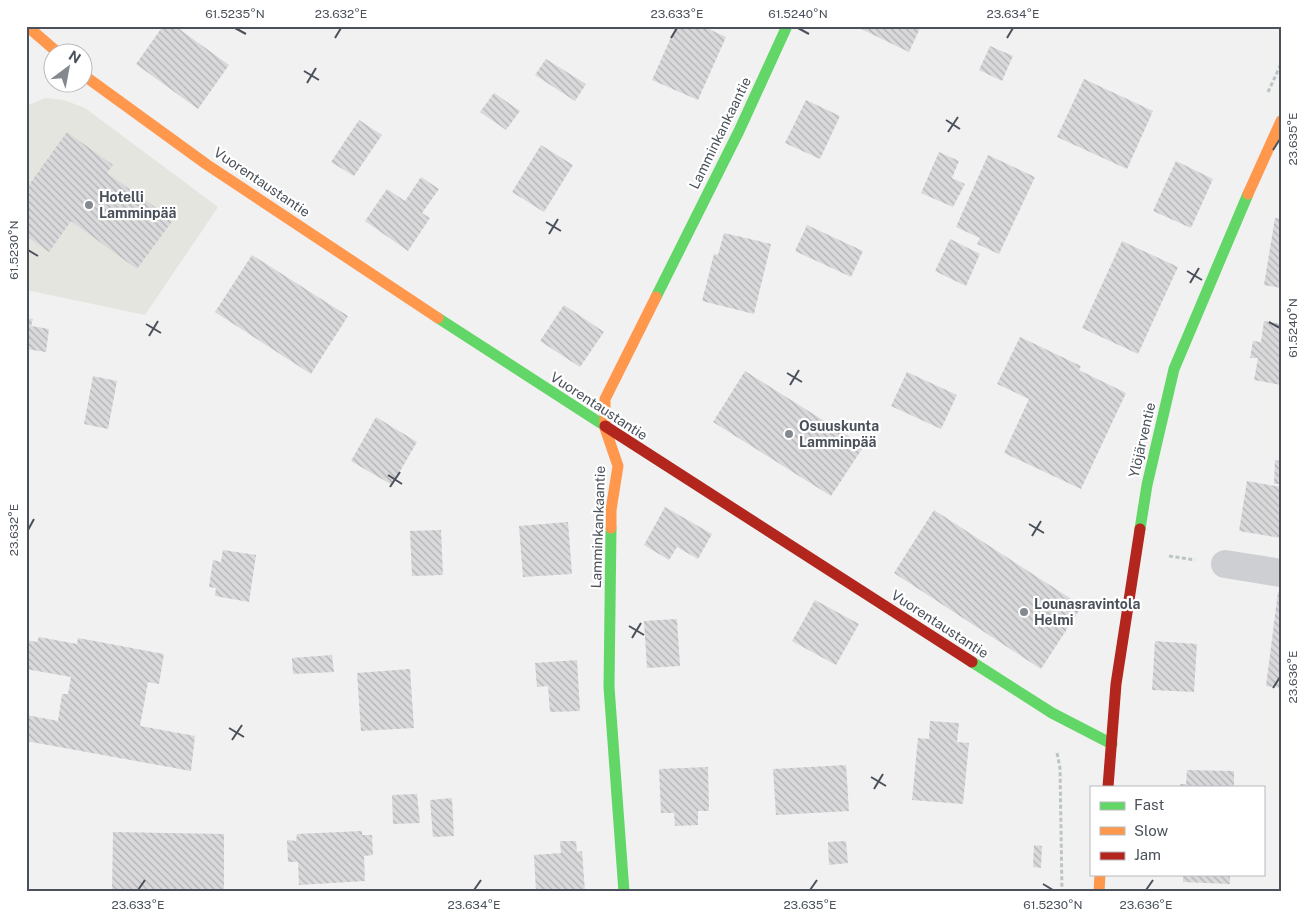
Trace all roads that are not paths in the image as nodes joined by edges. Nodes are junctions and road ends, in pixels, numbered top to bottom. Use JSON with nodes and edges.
{"nodes":[{"id":1,"x":27,"y":26,"type":"edge"},
{"id":2,"x":787,"y":26,"type":"edge"},
{"id":3,"x":45,"y":42,"type":"edge"},
{"id":4,"x":92,"y":82,"type":"edge"},
{"id":5,"x":1281,"y":121,"type":"edge"},
{"id":6,"x":605,"y":428,"type":"junction"},
{"id":7,"x":1225,"y":564,"type":"dead end"},
{"id":8,"x":1281,"y":572,"type":"edge"},
{"id":9,"x":1112,"y":744,"type":"junction"},
{"id":10,"x":1108,"y":786,"type":"edge"},
{"id":11,"x":1100,"y":876,"type":"edge"},
{"id":12,"x":624,"y":892,"type":"edge"},
{"id":13,"x":1099,"y":892,"type":"edge"}],
"edges":[{"from":1,"to":3,"type":"main road"},
{"from":2,"to":6,"type":"main road","name":"Lamminkankaantie"},
{"from":4,"to":6,"type":"main road","name":"Vuorentaustantie"},
{"from":5,"to":9,"type":"main road","name":"Ylöjärventie"},
{"from":6,"to":9,"type":"main road","name":"Vuorentaustantie"},
{"from":6,"to":12,"type":"main road","name":"Lamminkankaantie"},
{"from":7,"to":8,"type":"street"},
{"from":9,"to":10,"type":"main road","name":"Ylöjärventie"},
{"from":11,"to":13,"type":"main road"}]}
